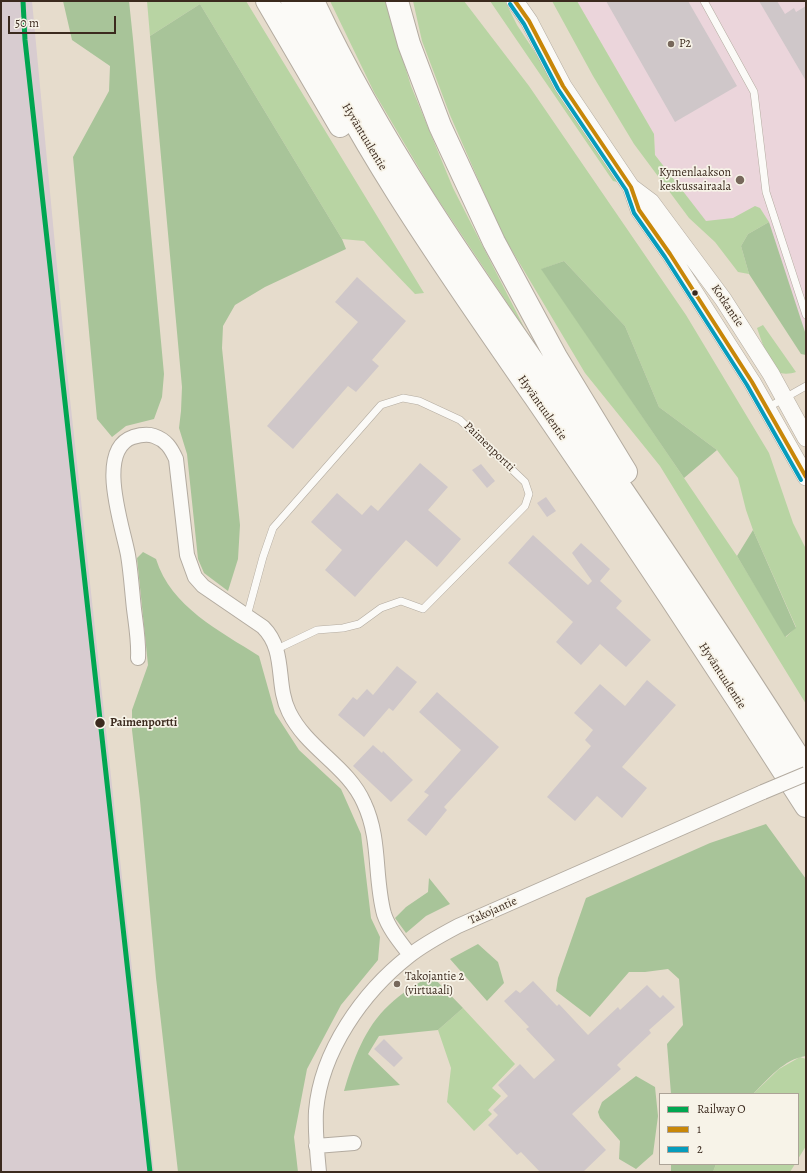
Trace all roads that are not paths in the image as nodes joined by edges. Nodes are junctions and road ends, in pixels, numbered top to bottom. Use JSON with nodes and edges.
{"nodes":[{"id":1,"x":267,"y":1,"type":"edge"},
{"id":2,"x":292,"y":1,"type":"edge"},
{"id":3,"x":314,"y":1,"type":"edge"},
{"id":4,"x":397,"y":1,"type":"edge"},
{"id":5,"x":515,"y":1,"type":"edge"},
{"id":6,"x":525,"y":1,"type":"edge"},
{"id":7,"x":704,"y":1,"type":"edge"},
{"id":8,"x":529,"y":21,"type":"junction"},
{"id":9,"x":631,"y":187,"type":"junction"},
{"id":10,"x":427,"y":239,"type":"junction"},
{"id":11,"x":806,"y":315,"type":"edge"},
{"id":12,"x":806,"y":386,"type":"edge"},
{"id":13,"x":784,"y":399,"type":"junction"},
{"id":14,"x":767,"y":408,"type":"junction"},
{"id":15,"x":806,"y":438,"type":"edge"},
{"id":16,"x":806,"y":477,"type":"edge"},
{"id":17,"x":699,"y":604,"type":"junction"},
{"id":18,"x":247,"y":616,"type":"junction"},
{"id":19,"x":276,"y":649,"type":"junction"},
{"id":20,"x":138,"y":658,"type":"dead end"},
{"id":21,"x":806,"y":769,"type":"edge"},
{"id":22,"x":806,"y":774,"type":"edge"},
{"id":23,"x":806,"y":806,"type":"edge"},
{"id":24,"x":410,"y":955,"type":"junction"},
{"id":25,"x":354,"y":1142,"type":"dead end"},
{"id":26,"x":316,"y":1146,"type":"junction"},
{"id":27,"x":319,"y":1172,"type":"edge"}],
"edges":[{"from":1,"to":10,"type":"highway"},
{"from":2,"to":10,"type":"highway","name":"Hyväntuulentie"},
{"from":3,"to":17,"type":"highway","name":"Hyväntuulentie"},
{"from":4,"to":17,"type":"highway"},
{"from":5,"to":8,"type":"street","name":"Kotkantie"},
{"from":6,"to":8,"type":"street","name":"Kotkantie"},
{"from":7,"to":11,"type":"lane"},
{"from":8,"to":9,"type":"street","name":"Kotkantie"},
{"from":9,"to":13,"type":"street","name":"Kotkantie"},
{"from":9,"to":14,"type":"street","name":"Kotkantie"},
{"from":10,"to":23,"type":"highway","name":"Hyväntuulentie"},
{"from":12,"to":13,"type":"lane"},
{"from":13,"to":14,"type":"lane"},
{"from":13,"to":15,"type":"street","name":"Kotkantie"},
{"from":14,"to":16,"type":"street","name":"Kotkantie"},
{"from":17,"to":21,"type":"highway","name":"Hyväntuulentie"},
{"from":18,"to":19,"type":"street"},
{"from":18,"to":19,"type":"lane","name":"Paimenportti"},
{"from":18,"to":20,"type":"street"},
{"from":19,"to":24,"type":"street"},
{"from":22,"to":24,"type":"street","name":"Takojantie","bridge":true},
{"from":24,"to":26,"type":"street","name":"Takojantie"},
{"from":25,"to":26,"type":"street"},
{"from":26,"to":27,"type":"street","name":"Takojantie"}]}
